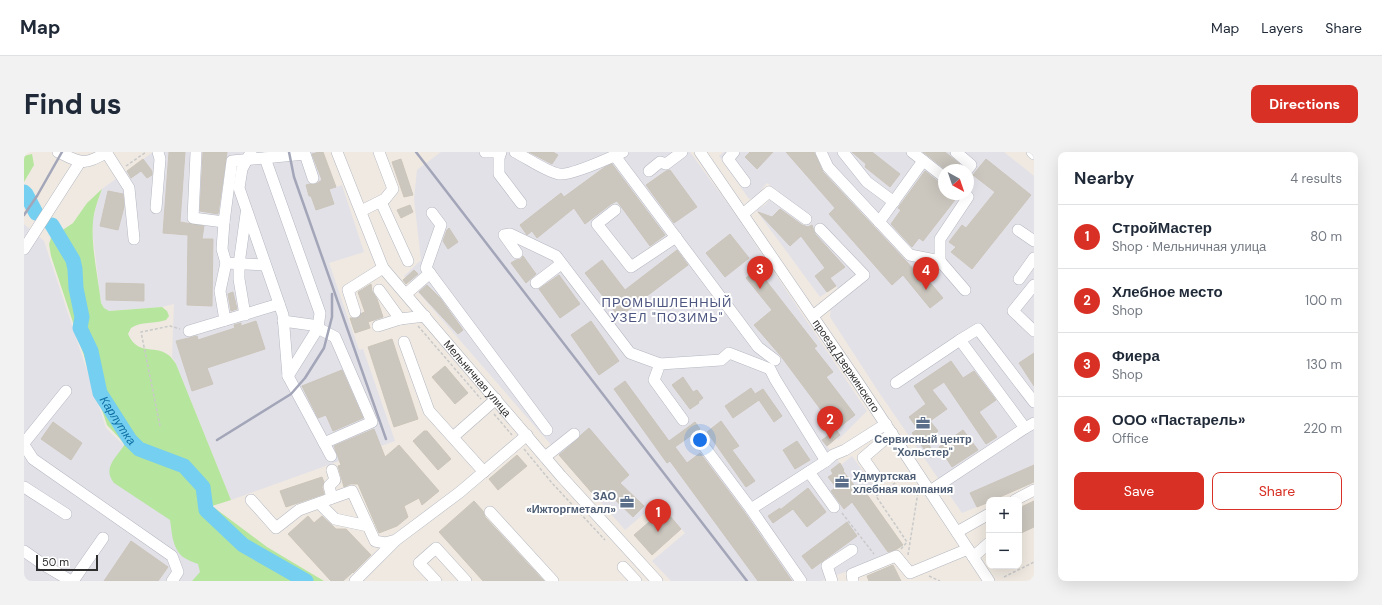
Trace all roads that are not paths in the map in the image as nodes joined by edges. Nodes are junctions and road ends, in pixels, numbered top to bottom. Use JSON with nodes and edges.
{"nodes":[{"id":1,"x":58,"y":152,"type":"edge"},
{"id":2,"x":106,"y":152,"type":"edge"},
{"id":3,"x":158,"y":152,"type":"edge"},
{"id":4,"x":337,"y":152,"type":"edge"},
{"id":5,"x":379,"y":152,"type":"edge"},
{"id":6,"x":484,"y":152,"type":"edge"},
{"id":7,"x":492,"y":152,"type":"edge"},
{"id":8,"x":501,"y":152,"type":"edge"},
{"id":9,"x":515,"y":152,"type":"edge"},
{"id":10,"x":682,"y":152,"type":"edge"},
{"id":11,"x":700,"y":152,"type":"edge"},
{"id":12,"x":734,"y":152,"type":"edge"},
{"id":13,"x":821,"y":152,"type":"edge"},
{"id":14,"x":843,"y":152,"type":"edge"},
{"id":15,"x":912,"y":152,"type":"edge"},
{"id":16,"x":956,"y":152,"type":"edge"},
{"id":17,"x":196,"y":153,"type":"edge"},
{"id":18,"x":619,"y":154,"type":"edge"},
{"id":19,"x":249,"y":156,"type":"edge"},
{"id":20,"x":265,"y":158,"type":"junction"},
{"id":21,"x":923,"y":161,"type":"junction"},
{"id":22,"x":80,"y":162,"type":"junction"},
{"id":23,"x":971,"y":164,"type":"edge"},
{"id":24,"x":649,"y":171,"type":"dead end"},
{"id":25,"x":938,"y":172,"type":"edge"},
{"id":26,"x":313,"y":178,"type":"dead end"},
{"id":27,"x":745,"y":182,"type":"dead end"},
{"id":28,"x":966,"y":200,"type":"edge"},
{"id":29,"x":380,"y":202,"type":"junction"},
{"id":30,"x":894,"y":202,"type":"junction"},
{"id":31,"x":521,"y":203,"type":"dead end"},
{"id":32,"x":156,"y":208,"type":"dead end"},
{"id":33,"x":615,"y":210,"type":"dead end"},
{"id":34,"x":247,"y":211,"type":"junction"},
{"id":35,"x":360,"y":211,"type":"junction"},
{"id":36,"x":432,"y":213,"type":"dead end"},
{"id":37,"x":743,"y":214,"type":"junction"},
{"id":38,"x":806,"y":219,"type":"dead end"},
{"id":39,"x":224,"y":222,"type":"junction"},
{"id":40,"x":879,"y":222,"type":"junction"},
{"id":41,"x":820,"y":229,"type":"dead end"},
{"id":42,"x":1018,"y":230,"type":"dead end"},
{"id":43,"x":676,"y":237,"type":"junction"},
{"id":44,"x":134,"y":239,"type":"dead end"},
{"id":45,"x":1034,"y":241,"type":"edge"},
{"id":46,"x":24,"y":249,"type":"edge"},
{"id":47,"x":517,"y":253,"type":"dead end"},
{"id":48,"x":1034,"y":258,"type":"edge"},
{"id":49,"x":940,"y":260,"type":"junction"},
{"id":50,"x":408,"y":262,"type":"dead end"},
{"id":51,"x":226,"y":263,"type":"junction"},
{"id":52,"x":239,"y":264,"type":"junction"},
{"id":53,"x":561,"y":264,"type":"junction"},
{"id":54,"x":265,"y":265,"type":"junction"},
{"id":55,"x":383,"y":268,"type":"junction"},
{"id":56,"x":430,"y":273,"type":"junction"},
{"id":57,"x":1019,"y":279,"type":"dead end"},
{"id":58,"x":536,"y":283,"type":"dead end"},
{"id":59,"x":1034,"y":285,"type":"edge"},
{"id":60,"x":379,"y":290,"type":"dead end"},
{"id":61,"x":965,"y":290,"type":"dead end"},
{"id":62,"x":406,"y":294,"type":"junction"},
{"id":63,"x":279,"y":304,"type":"junction"},
{"id":64,"x":355,"y":312,"type":"dead end"},
{"id":65,"x":245,"y":315,"type":"junction"},
{"id":66,"x":425,"y":316,"type":"junction"},
{"id":67,"x":813,"y":316,"type":"junction"},
{"id":68,"x":400,"y":319,"type":"junction"},
{"id":69,"x":225,"y":320,"type":"junction"},
{"id":70,"x":283,"y":321,"type":"junction"},
{"id":71,"x":378,"y":326,"type":"dead end"},
{"id":72,"x":318,"y":328,"type":"junction"},
{"id":73,"x":189,"y":331,"type":"road end"},
{"id":74,"x":1034,"y":331,"type":"edge"},
{"id":75,"x":960,"y":340,"type":"junction"},
{"id":76,"x":404,"y":342,"type":"dead end"},
{"id":77,"x":775,"y":360,"type":"dead end"},
{"id":78,"x":660,"y":364,"type":"junction"},
{"id":79,"x":288,"y":376,"type":"junction"},
{"id":80,"x":896,"y":384,"type":"dead end"},
{"id":81,"x":66,"y":390,"type":"dead end"},
{"id":82,"x":496,"y":399,"type":"junction"},
{"id":83,"x":1034,"y":402,"type":"edge"},
{"id":84,"x":683,"y":420,"type":"dead end"},
{"id":85,"x":1030,"y":425,"type":"edge"},
{"id":86,"x":889,"y":429,"type":"junction"},
{"id":87,"x":547,"y":430,"type":"dead end"},
{"id":88,"x":574,"y":434,"type":"dead end"},
{"id":89,"x":527,"y":435,"type":"junction"},
{"id":90,"x":453,"y":437,"type":"junction"},
{"id":91,"x":324,"y":443,"type":"junction"},
{"id":92,"x":24,"y":444,"type":"edge"},
{"id":93,"x":703,"y":445,"type":"dead end"},
{"id":94,"x":332,"y":456,"type":"dead end"},
{"id":95,"x":545,"y":457,"type":"junction"},
{"id":96,"x":826,"y":461,"type":"junction"},
{"id":97,"x":332,"y":470,"type":"dead end"},
{"id":98,"x":484,"y":472,"type":"junction"},
{"id":99,"x":809,"y":472,"type":"junction"},
{"id":100,"x":875,"y":475,"type":"dead end"},
{"id":101,"x":24,"y":487,"type":"edge"},
{"id":102,"x":1034,"y":490,"type":"edge"},
{"id":103,"x":930,"y":492,"type":"junction"},
{"id":104,"x":1021,"y":497,"type":"edge"},
{"id":105,"x":332,"y":498,"type":"junction"},
{"id":106,"x":251,"y":500,"type":"dead end"},
{"id":107,"x":319,"y":503,"type":"junction"},
{"id":108,"x":834,"y":507,"type":"road end"},
{"id":109,"x":751,"y":509,"type":"junction"},
{"id":110,"x":490,"y":512,"type":"dead end"},
{"id":111,"x":66,"y":514,"type":"dead end"},
{"id":112,"x":986,"y":516,"type":"edge"},
{"id":113,"x":368,"y":526,"type":"junction"},
{"id":114,"x":957,"y":532,"type":"junction"},
{"id":115,"x":103,"y":538,"type":"dead end"},
{"id":116,"x":396,"y":540,"type":"junction"},
{"id":117,"x":986,"y":545,"type":"edge"},
{"id":118,"x":852,"y":550,"type":"dead end"},
{"id":119,"x":24,"y":551,"type":"edge"},
{"id":120,"x":971,"y":553,"type":"junction"},
{"id":121,"x":624,"y":567,"type":"dead end"},
{"id":122,"x":72,"y":581,"type":"edge"},
{"id":123,"x":172,"y":581,"type":"edge"},
{"id":124,"x":355,"y":581,"type":"edge"},
{"id":125,"x":436,"y":581,"type":"edge"},
{"id":126,"x":466,"y":581,"type":"edge"},
{"id":127,"x":553,"y":581,"type":"edge"},
{"id":128,"x":636,"y":581,"type":"edge"},
{"id":129,"x":657,"y":581,"type":"edge"},
{"id":130,"x":801,"y":581,"type":"edge"},
{"id":131,"x":832,"y":581,"type":"edge"},
{"id":132,"x":853,"y":581,"type":"edge"},
{"id":133,"x":990,"y":581,"type":"edge"}],
"edges":[{"from":1,"to":22,"type":"street"},
{"from":2,"to":22,"type":"street"},
{"from":2,"to":44,"type":"street"},
{"from":3,"to":32,"type":"street"},
{"from":4,"to":35,"type":"street","name":"Мельничная улица"},
{"from":5,"to":29,"type":"street"},
{"from":6,"to":7,"type":"street"},
{"from":8,"to":31,"type":"street"},
{"from":9,"to":18,"type":"street"},
{"from":10,"to":24,"type":"street"},
{"from":11,"to":37,"type":"street","name":"проезд Дзержинского"},
{"from":12,"to":27,"type":"street"},
{"from":13,"to":40,"type":"street"},
{"from":14,"to":30,"type":"street"},
{"from":15,"to":21,"type":"street"},
{"from":16,"to":23,"type":"street"},
{"from":17,"to":39,"type":"street"},
{"from":18,"to":43,"type":"street"},
{"from":19,"to":20,"type":"street"},
{"from":19,"to":34,"type":"street"},
{"from":19,"to":39,"type":"street"},
{"from":20,"to":26,"type":"street"},
{"from":20,"to":72,"type":"street"},
{"from":21,"to":25,"type":"street"},
{"from":21,"to":30,"type":"street"},
{"from":22,"to":46,"type":"street"},
{"from":28,"to":49,"type":"street"},
{"from":29,"to":35,"type":"street"},
{"from":29,"to":50,"type":"street"},
{"from":30,"to":40,"type":"street"},
{"from":33,"to":43,"type":"street"},
{"from":34,"to":52,"type":"street"},
{"from":34,"to":54,"type":"street"},
{"from":35,"to":55,"type":"street","name":"Мельничная улица"},
{"from":36,"to":56,"type":"street"},
{"from":37,"to":38,"type":"street"},
{"from":37,"to":67,"type":"street","name":"проезд Дзержинского"},
{"from":39,"to":51,"type":"street"},
{"from":40,"to":49,"type":"street"},
{"from":41,"to":67,"type":"street"},
{"from":42,"to":45,"type":"street"},
{"from":43,"to":77,"type":"street"},
{"from":47,"to":53,"type":"street"},
{"from":48,"to":57,"type":"street"},
{"from":49,"to":61,"type":"street"},
{"from":51,"to":52,"type":"street"},
{"from":51,"to":69,"type":"street"},
{"from":52,"to":54,"type":"street"},
{"from":52,"to":65,"type":"street"},
{"from":53,"to":58,"type":"street"},
{"from":53,"to":78,"type":"street"},
{"from":54,"to":63,"type":"street"},
{"from":55,"to":62,"type":"street","name":"Мельничная улица"},
{"from":55,"to":64,"type":"street"},
{"from":56,"to":62,"type":"street"},
{"from":56,"to":87,"type":"street"},
{"from":59,"to":74,"type":"street"},
{"from":60,"to":68,"type":"street"},
{"from":62,"to":66,"type":"street","name":"Мельничная улица"},
{"from":63,"to":65,"type":"street"},
{"from":63,"to":70,"type":"street"},
{"from":65,"to":69,"type":"street"},
{"from":66,"to":68,"type":"street"},
{"from":66,"to":82,"type":"street","name":"Мельничная улица"},
{"from":67,"to":86,"type":"street","name":"проезд Дзержинского"},
{"from":68,"to":71,"type":"street"},
{"from":69,"to":73,"type":"street"},
{"from":70,"to":72,"type":"street"},
{"from":70,"to":79,"type":"street"},
{"from":72,"to":79,"type":"street"},
{"from":72,"to":91,"type":"street"},
{"from":75,"to":80,"type":"street"},
{"from":75,"to":83,"type":"street"},
{"from":75,"to":85,"type":"street"},
{"from":76,"to":90,"type":"street"},
{"from":78,"to":84,"type":"street"},
{"from":78,"to":96,"type":"street"},
{"from":79,"to":91,"type":"street"},
{"from":81,"to":92,"type":"street"},
{"from":82,"to":89,"type":"street","name":"Мельничная улица"},
{"from":82,"to":90,"type":"street"},
{"from":85,"to":103,"type":"street"},
{"from":86,"to":96,"type":"street"},
{"from":86,"to":100,"type":"street"},
{"from":86,"to":103,"type":"street","name":"проезд Дзержинского"},
{"from":88,"to":95,"type":"street"},
{"from":89,"to":95,"type":"street","name":"Мельничная улица"},
{"from":89,"to":98,"type":"street"},
{"from":90,"to":98,"type":"street"},
{"from":91,"to":94,"type":"street"},
{"from":92,"to":123,"type":"street"},
{"from":93,"to":109,"type":"street"},
{"from":95,"to":129,"type":"street","name":"Мельничная улица"},
{"from":96,"to":99,"type":"street"},
{"from":97,"to":105,"type":"street"},
{"from":98,"to":116,"type":"street"},
{"from":99,"to":108,"type":"street"},
{"from":99,"to":109,"type":"street"},
{"from":101,"to":111,"type":"street"},
{"from":102,"to":104,"type":"street"},
{"from":103,"to":114,"type":"street","name":"проезд Дзержинского"},
{"from":105,"to":107,"type":"street"},
{"from":105,"to":113,"type":"street"},
{"from":106,"to":107,"type":"street"},
{"from":107,"to":113,"type":"street"},
{"from":109,"to":130,"type":"street"},
{"from":110,"to":127,"type":"street"},
{"from":112,"to":114,"type":"street"},
{"from":113,"to":116,"type":"street"},
{"from":114,"to":120,"type":"street","name":"проезд Дзержинского"},
{"from":115,"to":122,"type":"street"},
{"from":116,"to":124,"type":"street"},
{"from":117,"to":120,"type":"street"},
{"from":118,"to":131,"type":"street"},
{"from":119,"to":122,"type":"street"},
{"from":120,"to":132,"type":"street"},
{"from":120,"to":133,"type":"street","name":"проезд Дзержинского"},
{"from":121,"to":128,"type":"street"},
{"from":125,"to":126,"type":"street"}]}
